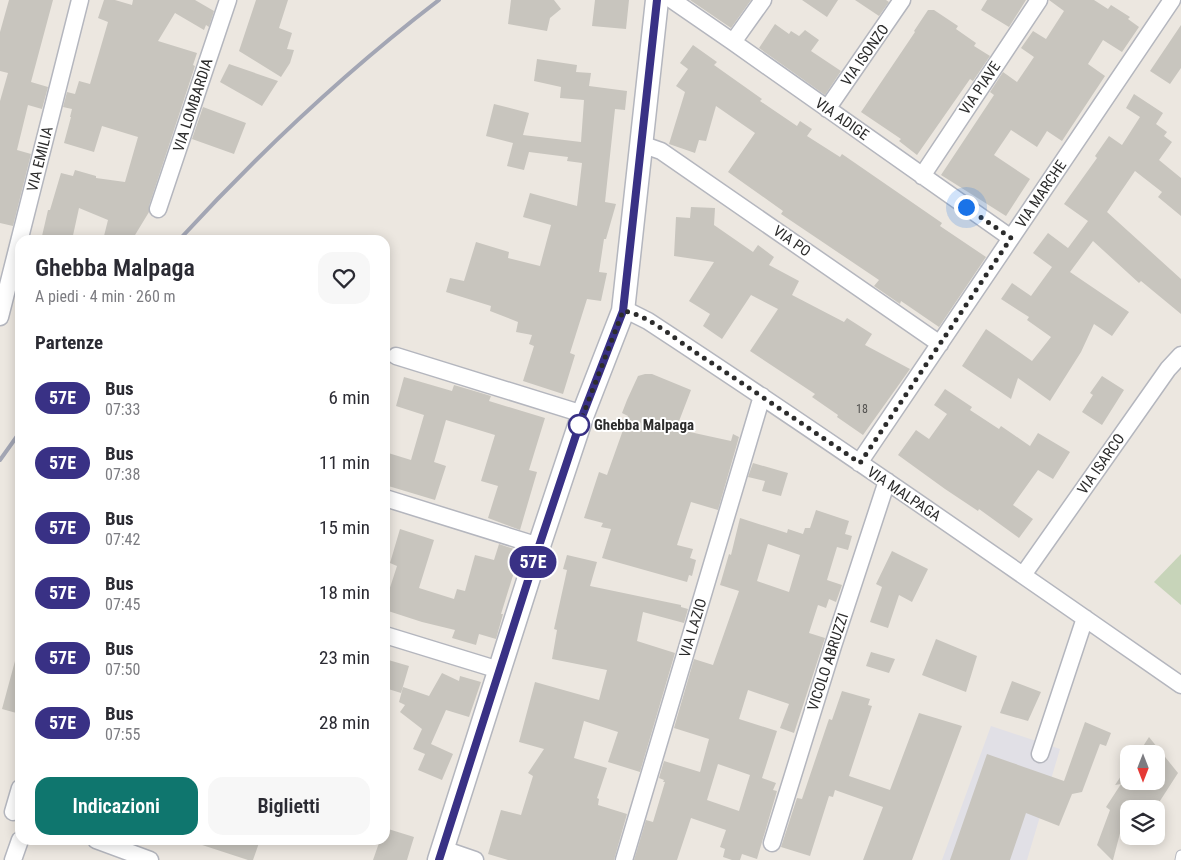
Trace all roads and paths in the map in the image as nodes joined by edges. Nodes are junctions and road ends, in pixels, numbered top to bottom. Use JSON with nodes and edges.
{"nodes":[{"id":1,"x":80,"y":0,"type":"edge"},
{"id":2,"x":228,"y":0,"type":"edge"},
{"id":3,"x":658,"y":0,"type":"edge"},
{"id":4,"x":672,"y":0,"type":"edge"},
{"id":5,"x":763,"y":0,"type":"edge"},
{"id":6,"x":902,"y":0,"type":"edge"},
{"id":7,"x":1039,"y":0,"type":"edge"},
{"id":8,"x":1172,"y":0,"type":"edge"},
{"id":9,"x":734,"y":42,"type":"junction"},
{"id":10,"x":827,"y":109,"type":"junction"},
{"id":11,"x":641,"y":144,"type":"junction"},
{"id":12,"x":922,"y":176,"type":"junction"},
{"id":13,"x":158,"y":209,"type":"dead end"},
{"id":14,"x":21,"y":235,"type":"edge"},
{"id":15,"x":1011,"y":238,"type":"junction"},
{"id":16,"x":15,"y":258,"type":"edge"},
{"id":17,"x":623,"y":311,"type":"junction"},
{"id":18,"x":0,"y":317,"type":"edge"},
{"id":19,"x":940,"y":344,"type":"junction"},
{"id":20,"x":1181,"y":355,"type":"edge"},
{"id":21,"x":396,"y":356,"type":"dead end"},
{"id":22,"x":762,"y":396,"type":"junction"},
{"id":23,"x":583,"y":414,"type":"junction"},
{"id":24,"x":860,"y":463,"type":"junction"},
{"id":25,"x":886,"y":481,"type":"junction"},
{"id":26,"x":390,"y":500,"type":"edge"},
{"id":27,"x":539,"y":546,"type":"junction"},
{"id":28,"x":1024,"y":575,"type":"junction"},
{"id":29,"x":1086,"y":618,"type":"junction"},
{"id":30,"x":390,"y":637,"type":"edge"},
{"id":31,"x":499,"y":670,"type":"junction"},
{"id":32,"x":1181,"y":685,"type":"edge"},
{"id":33,"x":1040,"y":754,"type":"dead end"},
{"id":34,"x":772,"y":843,"type":"dead end"},
{"id":35,"x":18,"y":845,"type":"edge"},
{"id":36,"x":120,"y":845,"type":"edge"},
{"id":37,"x":441,"y":854,"type":"edge"},
{"id":38,"x":1181,"y":855,"type":"edge"},
{"id":39,"x":13,"y":860,"type":"edge"},
{"id":40,"x":150,"y":860,"type":"edge"},
{"id":41,"x":475,"y":860,"type":"edge"},
{"id":42,"x":624,"y":860,"type":"edge"},
{"id":43,"x":1180,"y":860,"type":"edge"}],
"edges":[{"from":1,"to":14,"type":"street","name":"VIA EMILIA"},
{"from":2,"to":13,"type":"street","name":"VIA LOMBARDIA"},
{"from":3,"to":11,"type":"street"},
{"from":4,"to":9,"type":"street","name":"VIA ADIGE"},
{"from":5,"to":9,"type":"street"},
{"from":6,"to":10,"type":"street","name":"VIA ISONZO"},
{"from":7,"to":12,"type":"street","name":"VIA PIAVE"},
{"from":8,"to":15,"type":"street","name":"VIA MARCHE"},
{"from":9,"to":10,"type":"street","name":"VIA ADIGE"},
{"from":10,"to":12,"type":"street","name":"VIA ADIGE"},
{"from":11,"to":17,"type":"street"},
{"from":11,"to":19,"type":"street","name":"VIA PO"},
{"from":12,"to":15,"type":"street","name":"VIA ADIGE"},
{"from":15,"to":19,"type":"street","name":"VIA MARCHE"},
{"from":16,"to":18,"type":"street","name":"VIA EMILIA"},
{"from":17,"to":22,"type":"street","name":"VIA MALPAGA"},
{"from":17,"to":23,"type":"street"},
{"from":19,"to":24,"type":"street","name":"VIA MARCHE"},
{"from":20,"to":28,"type":"street","name":"VIA ISARCO"},
{"from":21,"to":23,"type":"street"},
{"from":22,"to":24,"type":"street","name":"VIA MALPAGA"},
{"from":22,"to":42,"type":"street","name":"VIA LAZIO"},
{"from":23,"to":27,"type":"street"},
{"from":24,"to":25,"type":"street","name":"VIA MALPAGA"},
{"from":25,"to":28,"type":"street","name":"VIA MALPAGA"},
{"from":25,"to":34,"type":"street","name":"VICOLO ABRUZZI"},
{"from":26,"to":27,"type":"street"},
{"from":27,"to":31,"type":"street"},
{"from":28,"to":29,"type":"street","name":"VIA MALPAGA"},
{"from":29,"to":32,"type":"street","name":"VIA MALPAGA"},
{"from":29,"to":33,"type":"street"},
{"from":30,"to":31,"type":"street"},
{"from":31,"to":37,"type":"street"},
{"from":35,"to":39,"type":"street"},
{"from":36,"to":40,"type":"street"},
{"from":37,"to":41,"type":"street"},
{"from":38,"to":43,"type":"lane"}]}
